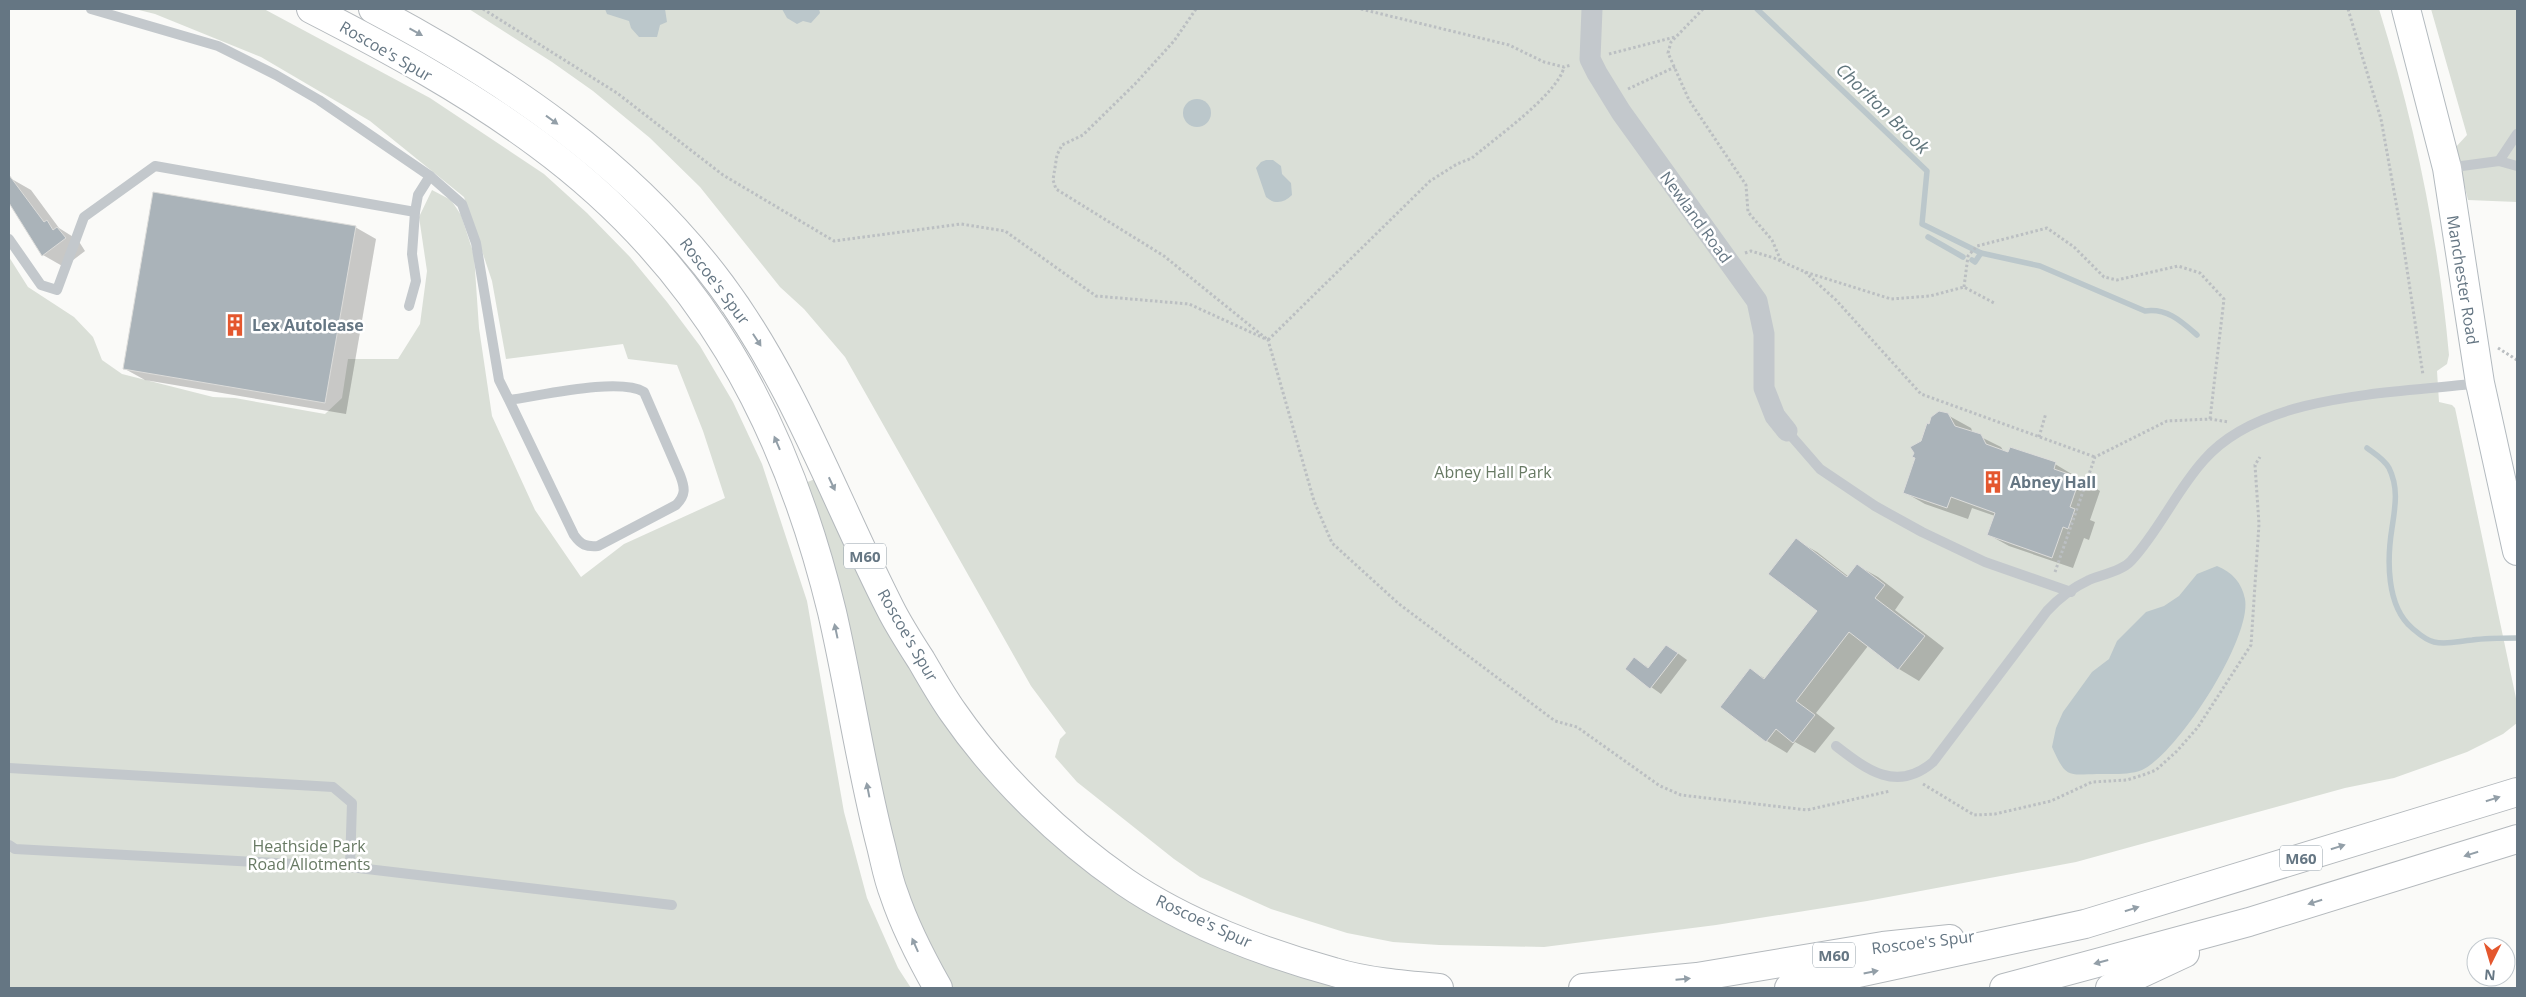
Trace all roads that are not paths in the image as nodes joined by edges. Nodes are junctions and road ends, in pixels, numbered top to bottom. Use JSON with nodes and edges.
{"nodes":[{"id":1,"x":92,"y":9,"type":"edge"},
{"id":2,"x":311,"y":9,"type":"edge"},
{"id":3,"x":373,"y":9,"type":"edge"},
{"id":4,"x":1592,"y":9,"type":"edge"},
{"id":5,"x":2406,"y":9,"type":"edge"},
{"id":6,"x":2517,"y":134,"type":"edge"},
{"id":7,"x":2499,"y":161,"type":"junction"},
{"id":8,"x":2517,"y":166,"type":"edge"},
{"id":9,"x":2447,"y":168,"type":"junction"},
{"id":10,"x":430,"y":176,"type":"junction"},
{"id":11,"x":415,"y":212,"type":"junction"},
{"id":12,"x":9,"y":239,"type":"edge"},
{"id":13,"x":409,"y":306,"type":"dead end"},
{"id":14,"x":2480,"y":382,"type":"junction"},
{"id":15,"x":509,"y":400,"type":"junction"},
{"id":16,"x":1787,"y":431,"type":"joint"},
{"id":17,"x":2517,"y":551,"type":"edge"},
{"id":18,"x":2071,"y":592,"type":"junction"},
{"id":19,"x":1836,"y":746,"type":"dead end"},
{"id":20,"x":9,"y":768,"type":"edge"},
{"id":21,"x":2517,"y":792,"type":"edge"},
{"id":22,"x":2517,"y":839,"type":"edge"},
{"id":23,"x":9,"y":844,"type":"edge"},
{"id":24,"x":350,"y":867,"type":"junction"},
{"id":25,"x":672,"y":905,"type":"dead end"},
{"id":26,"x":2250,"y":922,"type":"junction"},
{"id":27,"x":2085,"y":924,"type":"junction"},
{"id":28,"x":938,"y":988,"type":"edge"},
{"id":29,"x":1439,"y":988,"type":"edge"},
{"id":30,"x":1583,"y":988,"type":"edge"},
{"id":31,"x":1789,"y":988,"type":"edge"},
{"id":32,"x":2004,"y":988,"type":"edge"},
{"id":33,"x":2110,"y":988,"type":"edge"}],
"edges":[{"from":1,"to":10,"type":"lane"},
{"from":28,"to":2,"type":"main road","name":"Roscoe's Spur","number":"M60","one_way":true},
{"from":3,"to":29,"type":"main road","name":"Roscoe's Spur","number":"M60","one_way":true},
{"from":4,"to":16,"type":"street","name":"Newland Road"},
{"from":5,"to":9,"type":"main road","name":"Manchester Road"},
{"from":6,"to":7,"type":"lane"},
{"from":7,"to":8,"type":"lane"},
{"from":7,"to":9,"type":"lane"},
{"from":9,"to":14,"type":"main road","name":"Manchester Road"},
{"from":10,"to":11,"type":"lane"},
{"from":10,"to":15,"type":"lane"},
{"from":11,"to":12,"type":"lane"},
{"from":11,"to":13,"type":"lane"},
{"from":14,"to":17,"type":"main road","name":"Manchester Road"},
{"from":14,"to":18,"type":"lane"},
{"from":15,"to":15,"type":"lane"},
{"from":16,"to":18,"type":"lane"},
{"from":18,"to":19,"type":"lane"},
{"from":20,"to":24,"type":"lane"},
{"from":27,"to":21,"type":"main road","number":"M60","one_way":true},
{"from":22,"to":26,"type":"main road","one_way":true},
{"from":23,"to":24,"type":"lane"},
{"from":24,"to":25,"type":"lane"},
{"from":26,"to":32,"type":"main road","one_way":true},
{"from":26,"to":33,"type":"main road"},
{"from":30,"to":27,"type":"main road","name":"Roscoe's Spur","number":"M60","one_way":true},
{"from":31,"to":27,"type":"main road","number":"M60","one_way":true}]}
